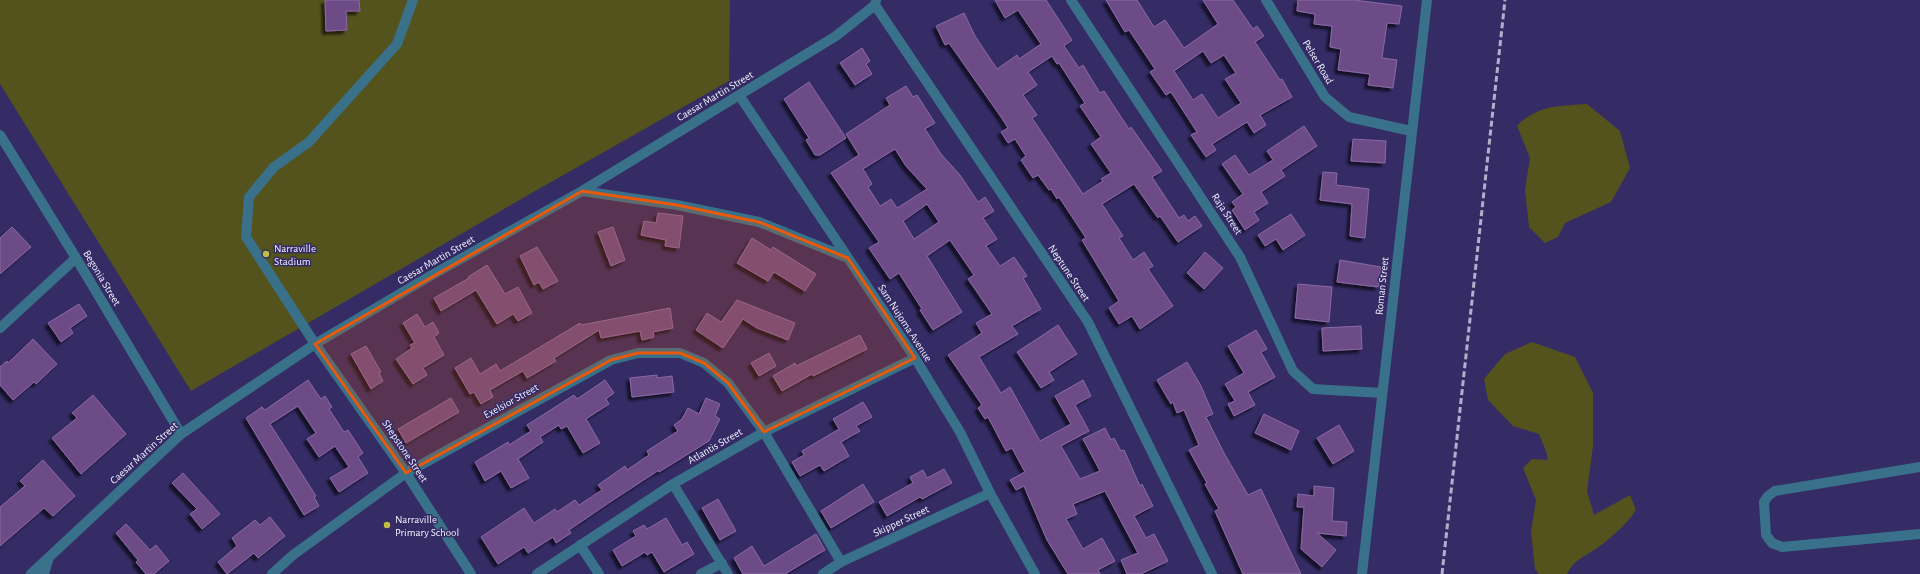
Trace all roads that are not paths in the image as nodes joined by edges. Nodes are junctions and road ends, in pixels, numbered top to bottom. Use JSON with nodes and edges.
{"nodes":[{"id":1,"x":413,"y":0,"type":"edge"},
{"id":2,"x":1071,"y":0,"type":"edge"},
{"id":3,"x":1266,"y":0,"type":"edge"},
{"id":4,"x":1427,"y":0,"type":"edge"},
{"id":5,"x":875,"y":2,"type":"edge"},
{"id":6,"x":739,"y":95,"type":"junction"},
{"id":7,"x":1411,"y":131,"type":"junction"},
{"id":8,"x":0,"y":135,"type":"edge"},
{"id":9,"x":582,"y":191,"type":"junction"},
{"id":10,"x":76,"y":258,"type":"junction"},
{"id":11,"x":848,"y":258,"type":"junction"},
{"id":12,"x":0,"y":328,"type":"edge"},
{"id":13,"x":315,"y":344,"type":"junction"},
{"id":14,"x":915,"y":358,"type":"junction"},
{"id":15,"x":1382,"y":393,"type":"junction"},
{"id":16,"x":764,"y":432,"type":"junction"},
{"id":17,"x":181,"y":434,"type":"junction"},
{"id":18,"x":1920,"y":467,"type":"edge"},
{"id":19,"x":406,"y":473,"type":"junction"},
{"id":20,"x":674,"y":484,"type":"junction"},
{"id":21,"x":990,"y":493,"type":"junction"},
{"id":22,"x":1920,"y":534,"type":"edge"},
{"id":23,"x":580,"y":546,"type":"junction"},
{"id":24,"x":49,"y":558,"type":"junction"},
{"id":25,"x":841,"y":562,"type":"junction"},
{"id":26,"x":722,"y":563,"type":"junction"},
{"id":27,"x":30,"y":574,"type":"edge"},
{"id":28,"x":44,"y":574,"type":"edge"},
{"id":29,"x":272,"y":574,"type":"edge"},
{"id":30,"x":471,"y":574,"type":"edge"},
{"id":31,"x":537,"y":574,"type":"edge"},
{"id":32,"x":599,"y":574,"type":"edge"},
{"id":33,"x":701,"y":574,"type":"edge"},
{"id":34,"x":728,"y":574,"type":"edge"},
{"id":35,"x":823,"y":574,"type":"edge"},
{"id":36,"x":1035,"y":574,"type":"edge"},
{"id":37,"x":1212,"y":574,"type":"edge"},
{"id":38,"x":1362,"y":574,"type":"edge"}],
"edges":[{"from":1,"to":13,"type":"street","name":"Shepstone Street"},
{"from":2,"to":15,"type":"street","name":"Raja Street"},
{"from":3,"to":7,"type":"street","name":"Pelser Road"},
{"from":4,"to":7,"type":"street","name":"Roman Street"},
{"from":5,"to":6,"type":"street","name":"Caesar Martin Street"},
{"from":5,"to":37,"type":"street","name":"Neptune Street"},
{"from":6,"to":9,"type":"street","name":"Caesar Martin Street"},
{"from":6,"to":11,"type":"street","name":"Sam Nujoma Avenue"},
{"from":7,"to":15,"type":"street","name":"Roman Street"},
{"from":8,"to":10,"type":"street","name":"Begonia Street"},
{"from":9,"to":11,"type":"street"},
{"from":9,"to":13,"type":"street","name":"Caesar Martin Street"},
{"from":10,"to":12,"type":"street"},
{"from":10,"to":17,"type":"street","name":"Begonia Street"},
{"from":11,"to":14,"type":"street","name":"Sam Nujoma Avenue"},
{"from":13,"to":17,"type":"street","name":"Caesar Martin Street"},
{"from":13,"to":19,"type":"street","name":"Shepstone Street"},
{"from":14,"to":16,"type":"street","name":"Atlantis Street"},
{"from":14,"to":21,"type":"street","name":"Sam Nujoma Avenue"},
{"from":15,"to":38,"type":"street","name":"Roman Street"},
{"from":16,"to":19,"type":"street","name":"Exelsior Street"},
{"from":16,"to":20,"type":"street","name":"Atlantis Street"},
{"from":16,"to":25,"type":"street","name":"Exelsior Street"},
{"from":17,"to":24,"type":"street","name":"Caesar Martin Street"},
{"from":18,"to":22,"type":"street"},
{"from":19,"to":29,"type":"street","name":"Exelsior Street"},
{"from":19,"to":30,"type":"street","name":"Shepstone Street"},
{"from":20,"to":23,"type":"street","name":"Atlantis Street"},
{"from":20,"to":26,"type":"street"},
{"from":21,"to":25,"type":"street","name":"Skipper Street"},
{"from":21,"to":36,"type":"street","name":"Sam Nujoma Avenue"},
{"from":23,"to":31,"type":"street","name":"Atlantis Street"},
{"from":23,"to":32,"type":"street"},
{"from":24,"to":27,"type":"street","name":"Caesar Martin Street"},
{"from":24,"to":28,"type":"street"},
{"from":25,"to":35,"type":"street","name":"Skipper Street"},
{"from":26,"to":33,"type":"street"},
{"from":26,"to":34,"type":"street"}]}
